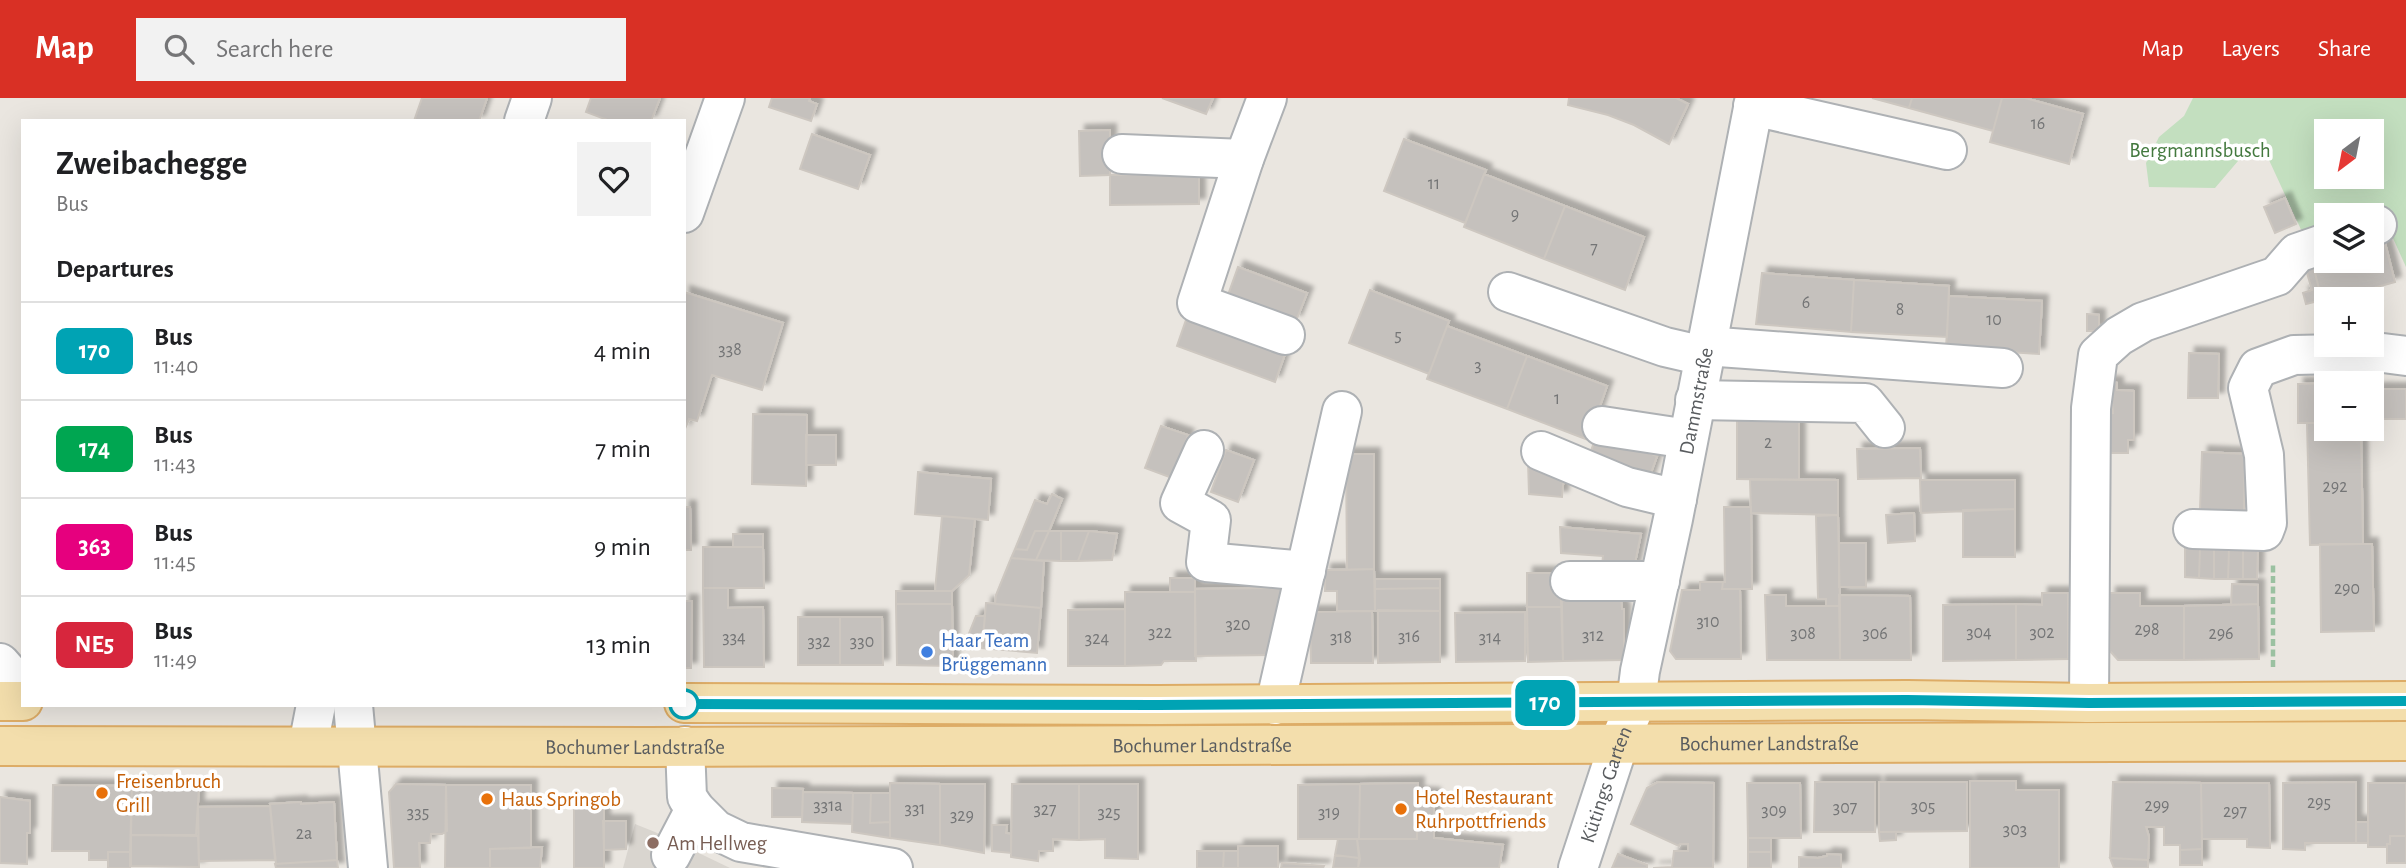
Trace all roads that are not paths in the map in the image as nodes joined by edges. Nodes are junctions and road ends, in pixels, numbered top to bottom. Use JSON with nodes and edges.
{"nodes":[{"id":1,"x":532,"y":98,"type":"edge"},
{"id":2,"x":725,"y":98,"type":"edge"},
{"id":3,"x":1267,"y":98,"type":"edge"},
{"id":4,"x":1754,"y":102,"type":"edge"},
{"id":5,"x":525,"y":119,"type":"edge"},
{"id":6,"x":1947,"y":150,"type":"dead end"},
{"id":7,"x":1122,"y":154,"type":"dead end"},
{"id":8,"x":1244,"y":159,"type":"junction"},
{"id":9,"x":686,"y":208,"type":"edge"},
{"id":10,"x":2314,"y":247,"type":"edge"},
{"id":11,"x":1508,"y":292,"type":"dead end"},
{"id":12,"x":1285,"y":335,"type":"dead end"},
{"id":13,"x":1705,"y":351,"type":"junction"},
{"id":14,"x":2406,"y":355,"type":"edge"},
{"id":15,"x":2003,"y":368,"type":"dead end"},
{"id":16,"x":1695,"y":400,"type":"junction"},
{"id":17,"x":1342,"y":411,"type":"dead end"},
{"id":18,"x":1602,"y":426,"type":"dead end"},
{"id":19,"x":1885,"y":428,"type":"dead end"},
{"id":20,"x":1688,"y":439,"type":"junction"},
{"id":21,"x":1204,"y":450,"type":"dead end"},
{"id":22,"x":1541,"y":450,"type":"dead end"},
{"id":23,"x":1677,"y":499,"type":"junction"},
{"id":24,"x":2193,"y":529,"type":"dead end"},
{"id":25,"x":1306,"y":571,"type":"junction"},
{"id":26,"x":1570,"y":581,"type":"dead end"},
{"id":27,"x":1660,"y":581,"type":"junction"},
{"id":28,"x":0,"y":663,"type":"edge"},
{"id":29,"x":14,"y":701,"type":"edge"},
{"id":30,"x":2406,"y":701,"type":"edge"},
{"id":31,"x":1636,"y":703,"type":"junction"},
{"id":32,"x":2089,"y":703,"type":"junction"},
{"id":33,"x":686,"y":704,"type":"edge"},
{"id":34,"x":1275,"y":705,"type":"junction"},
{"id":35,"x":316,"y":707,"type":"edge"},
{"id":36,"x":353,"y":707,"type":"edge"},
{"id":37,"x":2406,"y":741,"type":"edge"},
{"id":38,"x":1619,"y":743,"type":"junction"},
{"id":39,"x":0,"y":746,"type":"edge"},
{"id":40,"x":308,"y":746,"type":"junction"},
{"id":41,"x":358,"y":746,"type":"junction"},
{"id":42,"x":685,"y":747,"type":"junction"},
{"id":43,"x":695,"y":809,"type":"junction"},
{"id":44,"x":671,"y":855,"type":"dead end"},
{"id":45,"x":753,"y":856,"type":"edge"},
{"id":46,"x":368,"y":868,"type":"edge"},
{"id":47,"x":893,"y":868,"type":"edge"},
{"id":48,"x":1578,"y":868,"type":"edge"}],
"edges":[{"from":1,"to":5,"type":"street"},
{"from":2,"to":9,"type":"street"},
{"from":3,"to":8,"type":"street"},
{"from":4,"to":6,"type":"street"},
{"from":4,"to":13,"type":"street","name":"Dammstraße"},
{"from":7,"to":8,"type":"street"},
{"from":8,"to":12,"type":"street"},
{"from":10,"to":32,"type":"street"},
{"from":11,"to":13,"type":"street"},
{"from":13,"to":15,"type":"street"},
{"from":13,"to":16,"type":"street","name":"Dammstraße"},
{"from":14,"to":24,"type":"street"},
{"from":16,"to":19,"type":"street"},
{"from":16,"to":20,"type":"street","name":"Dammstraße"},
{"from":17,"to":25,"type":"street"},
{"from":18,"to":20,"type":"street"},
{"from":20,"to":23,"type":"street","name":"Dammstraße"},
{"from":21,"to":25,"type":"street"},
{"from":22,"to":23,"type":"street"},
{"from":23,"to":27,"type":"street","name":"Dammstraße"},
{"from":25,"to":34,"type":"street"},
{"from":26,"to":27,"type":"street"},
{"from":27,"to":31,"type":"street","name":"Dammstraße"},
{"from":28,"to":29,"type":"street"},
{"from":30,"to":32,"type":"main road","name":"Bochumer Landstraße"},
{"from":31,"to":32,"type":"main road","name":"Bochumer Landstraße"},
{"from":31,"to":34,"type":"main road","name":"Bochumer Landstraße"},
{"from":31,"to":38,"type":"street","name":"Kütings Garten"},
{"from":33,"to":34,"type":"main road","name":"Bochumer Landstraße"},
{"from":35,"to":40,"type":"street"},
{"from":36,"to":41,"type":"street"},
{"from":37,"to":38,"type":"main road","name":"Bochumer Landstraße"},
{"from":38,"to":42,"type":"main road","name":"Bochumer Landstraße"},
{"from":38,"to":48,"type":"street","name":"Kütings Garten"},
{"from":39,"to":40,"type":"main road","name":"Bochumer Landstraße"},
{"from":40,"to":41,"type":"main road","name":"Bochumer Landstraße"},
{"from":41,"to":42,"type":"main road","name":"Bochumer Landstraße"},
{"from":41,"to":46,"type":"street"},
{"from":42,"to":43,"type":"street"},
{"from":43,"to":44,"type":"street"},
{"from":43,"to":45,"type":"street"},
{"from":45,"to":47,"type":"street"}]}
